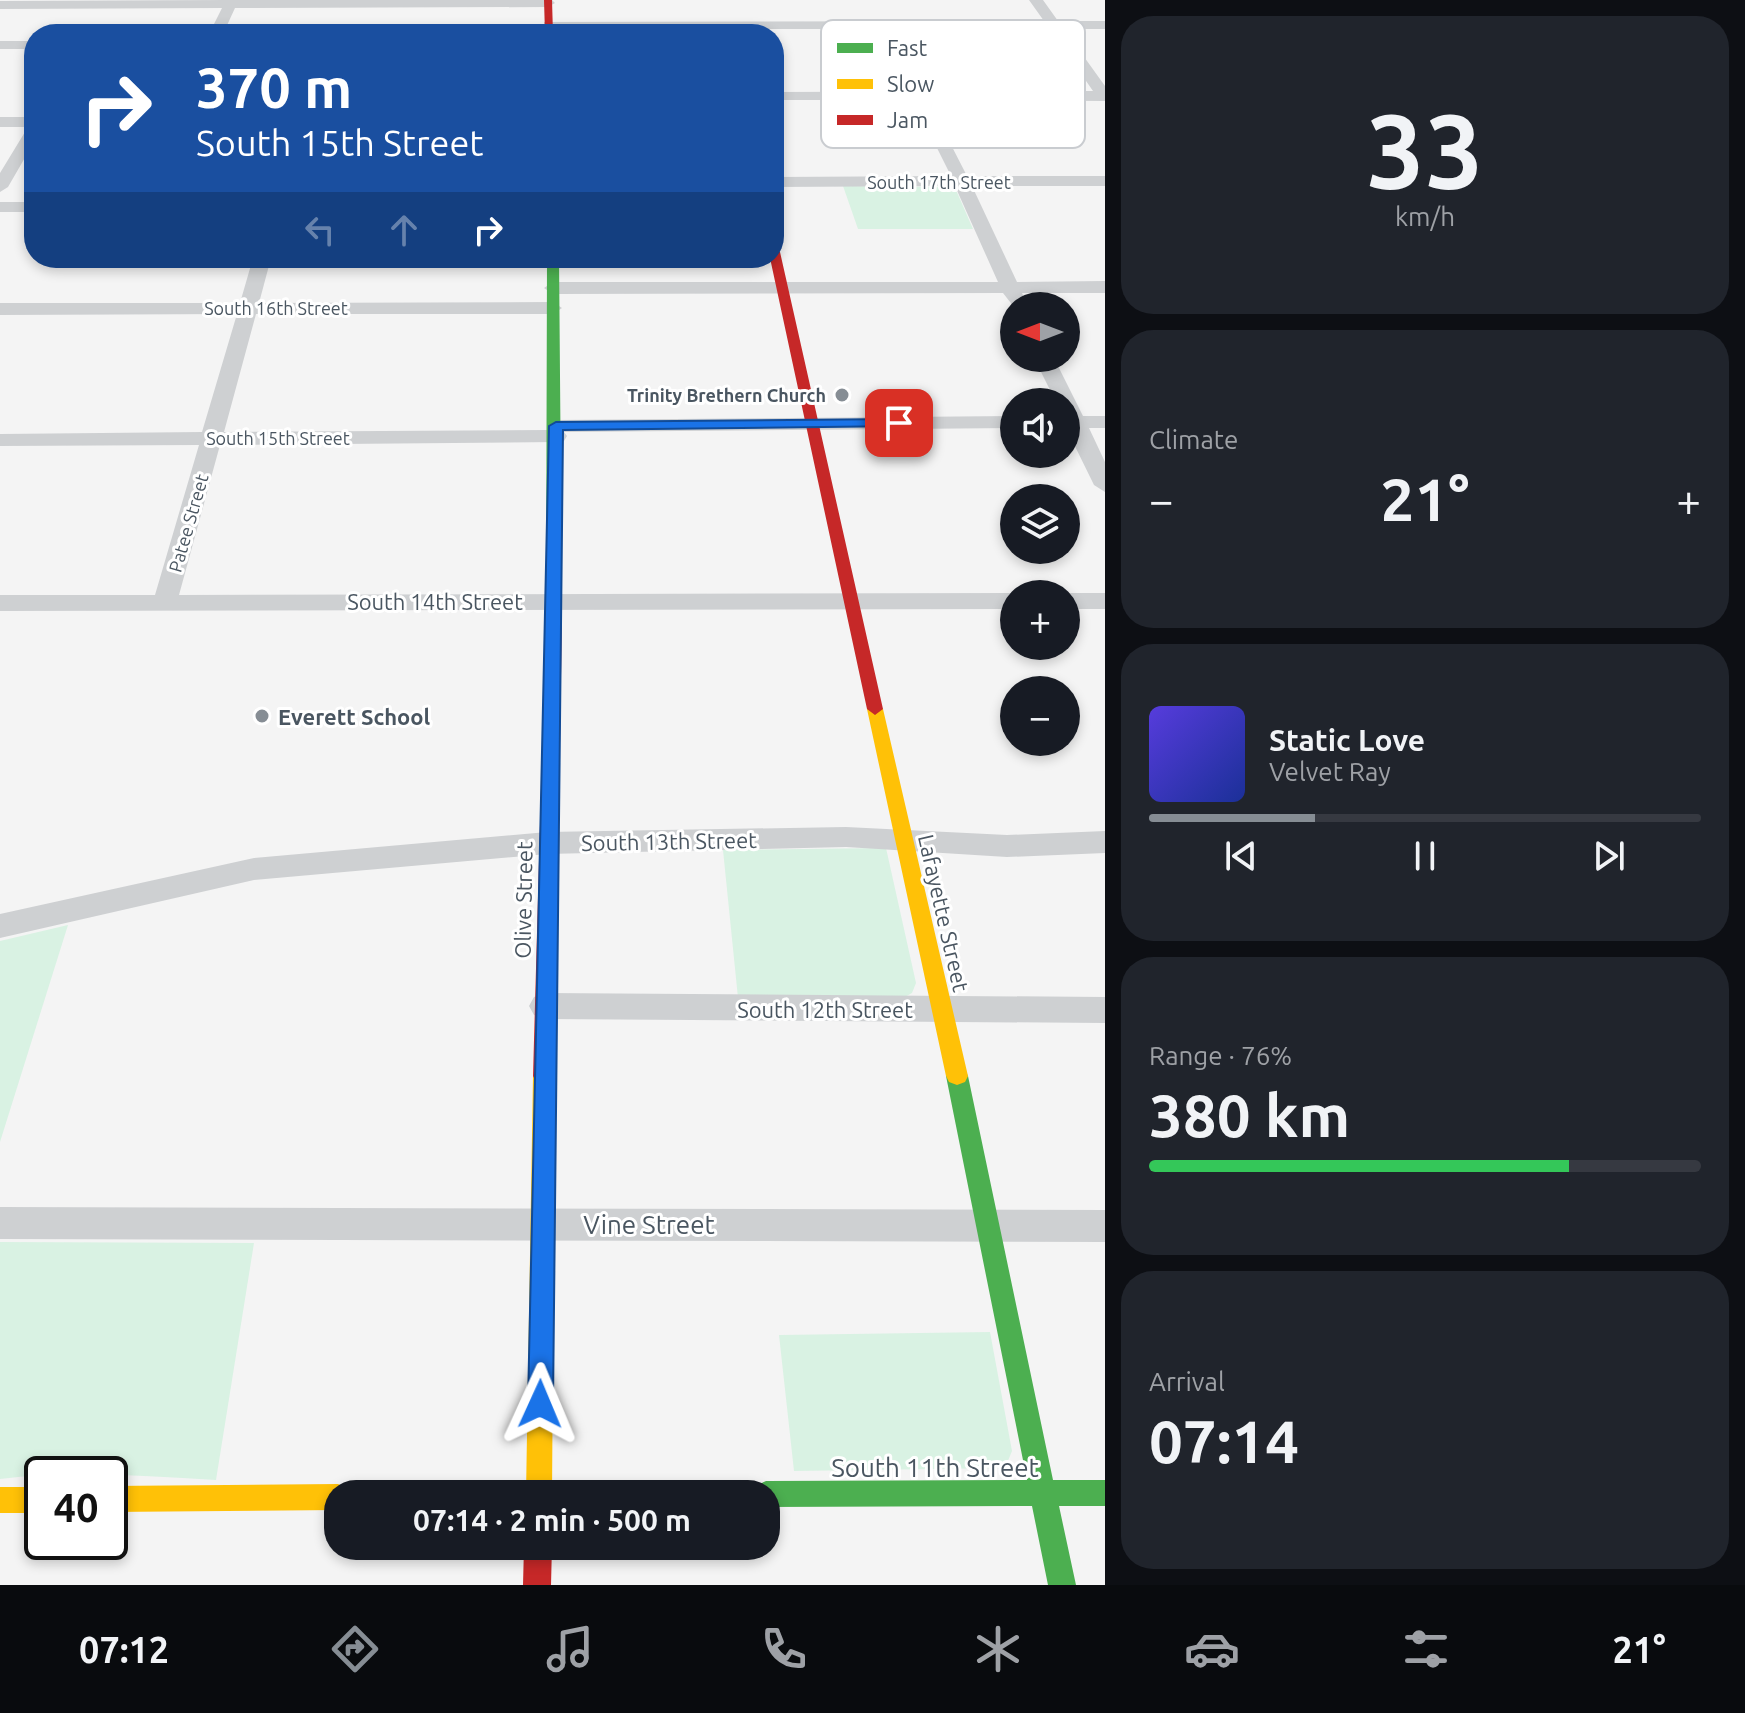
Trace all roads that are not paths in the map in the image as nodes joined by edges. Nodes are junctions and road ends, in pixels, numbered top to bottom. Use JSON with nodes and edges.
{"nodes":[{"id":1,"x":1036,"y":0,"type":"edge"},
{"id":2,"x":231,"y":2,"type":"edge"},
{"id":3,"x":548,"y":2,"type":"edge"},
{"id":4,"x":0,"y":5,"type":"edge"},
{"id":5,"x":875,"y":10,"type":"dead end"},
{"id":6,"x":880,"y":20,"type":"edge"},
{"id":7,"x":1050,"y":20,"type":"edge"},
{"id":8,"x":221,"y":24,"type":"edge"},
{"id":9,"x":549,"y":24,"type":"edge"},
{"id":10,"x":784,"y":24,"type":"edge"},
{"id":11,"x":821,"y":25,"type":"edge"},
{"id":12,"x":0,"y":45,"type":"edge"},
{"id":13,"x":24,"y":45,"type":"edge"},
{"id":14,"x":1085,"y":69,"type":"edge"},
{"id":15,"x":784,"y":96,"type":"edge"},
{"id":16,"x":821,"y":96,"type":"edge"},
{"id":17,"x":1105,"y":96,"type":"edge"},
{"id":18,"x":0,"y":122,"type":"edge"},
{"id":19,"x":24,"y":122,"type":"edge"},
{"id":20,"x":24,"y":146,"type":"edge"},
{"id":21,"x":944,"y":148,"type":"edge"},
{"id":22,"x":961,"y":181,"type":"junction"},
{"id":23,"x":1105,"y":181,"type":"edge"},
{"id":24,"x":784,"y":182,"type":"edge"},
{"id":25,"x":0,"y":187,"type":"edge"},
{"id":26,"x":0,"y":207,"type":"edge"},
{"id":27,"x":24,"y":207,"type":"edge"},
{"id":28,"x":259,"y":268,"type":"edge"},
{"id":29,"x":553,"y":268,"type":"edge"},
{"id":30,"x":777,"y":268,"type":"edge"},
{"id":31,"x":1010,"y":287,"type":"junction"},
{"id":32,"x":1105,"y":287,"type":"edge"},
{"id":33,"x":781,"y":288,"type":"junction"},
{"id":34,"x":1012,"y":292,"type":"edge"},
{"id":35,"x":553,"y":298,"type":"junction"},
{"id":36,"x":248,"y":308,"type":"junction"},
{"id":37,"x":0,"y":309,"type":"edge"},
{"id":38,"x":1080,"y":415,"type":"edge"},
{"id":39,"x":1000,"y":422,"type":"edge"},
{"id":40,"x":1105,"y":422,"type":"edge"},
{"id":41,"x":813,"y":423,"type":"junction"},
{"id":42,"x":556,"y":431,"type":"junction"},
{"id":43,"x":1080,"y":436,"type":"edge"},
{"id":44,"x":211,"y":439,"type":"junction"},
{"id":45,"x":0,"y":440,"type":"edge"},
{"id":46,"x":1105,"y":485,"type":"edge"},
{"id":47,"x":554,"y":601,"type":"junction"},
{"id":48,"x":1000,"y":601,"type":"edge"},
{"id":49,"x":1080,"y":601,"type":"edge"},
{"id":50,"x":1105,"y":601,"type":"edge"},
{"id":51,"x":165,"y":602,"type":"junction"},
{"id":52,"x":854,"y":602,"type":"junction"},
{"id":53,"x":0,"y":603,"type":"edge"},
{"id":54,"x":903,"y":841,"type":"junction"},
{"id":55,"x":1105,"y":842,"type":"edge"},
{"id":56,"x":547,"y":843,"type":"junction"},
{"id":57,"x":0,"y":926,"type":"edge"},
{"id":58,"x":545,"y":1006,"type":"junction"},
{"id":59,"x":941,"y":1010,"type":"junction"},
{"id":60,"x":1105,"y":1010,"type":"edge"},
{"id":61,"x":0,"y":1223,"type":"edge"},
{"id":62,"x":543,"y":1223,"type":"junction"},
{"id":63,"x":990,"y":1226,"type":"junction"},
{"id":64,"x":1105,"y":1226,"type":"edge"},
{"id":65,"x":539,"y":1480,"type":"edge"},
{"id":66,"x":1044,"y":1493,"type":"junction"},
{"id":67,"x":1105,"y":1493,"type":"edge"},
{"id":68,"x":780,"y":1494,"type":"edge"},
{"id":69,"x":324,"y":1497,"type":"edge"},
{"id":70,"x":128,"y":1499,"type":"edge"},
{"id":71,"x":0,"y":1500,"type":"edge"},
{"id":72,"x":24,"y":1500,"type":"edge"},
{"id":73,"x":538,"y":1560,"type":"edge"},
{"id":74,"x":537,"y":1585,"type":"edge"},
{"id":75,"x":1062,"y":1585,"type":"edge"}],
"edges":[{"from":1,"to":7,"type":"street"},
{"from":2,"to":3,"type":"street"},
{"from":2,"to":4,"type":"street"},
{"from":2,"to":8,"type":"street"},
{"from":3,"to":9,"type":"street"},
{"from":5,"to":6,"type":"street"},
{"from":10,"to":11,"type":"street"},
{"from":12,"to":13,"type":"street"},
{"from":14,"to":17,"type":"street"},
{"from":15,"to":16,"type":"street"},
{"from":18,"to":19,"type":"street"},
{"from":20,"to":25,"type":"street"},
{"from":21,"to":22,"type":"street"},
{"from":22,"to":23,"type":"street","name":"South 17th Street"},
{"from":22,"to":24,"type":"street","name":"South 17th Street"},
{"from":22,"to":31,"type":"street"},
{"from":26,"to":27,"type":"street"},
{"from":28,"to":36,"type":"street","name":"Patee Street"},
{"from":29,"to":35,"type":"street","name":"Olive Street"},
{"from":30,"to":33,"type":"street","name":"Lafayette Street"},
{"from":31,"to":32,"type":"street","name":"South 16th Street"},
{"from":31,"to":33,"type":"street","name":"South 16th Street"},
{"from":31,"to":34,"type":"street"},
{"from":33,"to":35,"type":"street","name":"South 16th Street"},
{"from":33,"to":41,"type":"street","name":"Lafayette Street"},
{"from":35,"to":36,"type":"street","name":"South 16th Street"},
{"from":35,"to":42,"type":"street","name":"Olive Street"},
{"from":36,"to":37,"type":"street","name":"South 16th Street"},
{"from":36,"to":44,"type":"street","name":"Patee Street"},
{"from":38,"to":40,"type":"street"},
{"from":39,"to":41,"type":"street","name":"South 15th Street"},
{"from":41,"to":42,"type":"street","name":"South 15th Street"},
{"from":41,"to":52,"type":"street","name":"Lafayette Street"},
{"from":42,"to":44,"type":"street","name":"South 15th Street"},
{"from":42,"to":47,"type":"street","name":"Olive Street"},
{"from":43,"to":46,"type":"street"},
{"from":44,"to":45,"type":"street","name":"South 15th Street"},
{"from":44,"to":51,"type":"street","name":"Patee Street"},
{"from":47,"to":51,"type":"street","name":"South 14th Street"},
{"from":47,"to":52,"type":"street","name":"South 14th Street"},
{"from":47,"to":56,"type":"street","name":"Olive Street"},
{"from":48,"to":52,"type":"street","name":"South 14th Street"},
{"from":49,"to":50,"type":"street"},
{"from":51,"to":53,"type":"street","name":"South 14th Street"},
{"from":52,"to":54,"type":"street","name":"Lafayette Street"},
{"from":54,"to":55,"type":"street","name":"South 13th Street"},
{"from":54,"to":56,"type":"street","name":"South 13th Street"},
{"from":54,"to":59,"type":"street","name":"Lafayette Street"},
{"from":56,"to":57,"type":"street","name":"South 13th Street"},
{"from":56,"to":58,"type":"street","name":"Olive Street"},
{"from":58,"to":59,"type":"street","name":"South 12th Street"},
{"from":58,"to":62,"type":"street","name":"Olive Street"},
{"from":59,"to":60,"type":"street","name":"South 12th Street"},
{"from":59,"to":63,"type":"street","name":"Lafayette Street"},
{"from":61,"to":62,"type":"street","name":"Vine Street"},
{"from":62,"to":63,"type":"street","name":"Vine Street"},
{"from":62,"to":65,"type":"street","name":"Olive Street"},
{"from":63,"to":64,"type":"street","name":"Vine Street"},
{"from":63,"to":66,"type":"street","name":"Lafayette Street"},
{"from":66,"to":67,"type":"street","name":"South 11th Street"},
{"from":66,"to":68,"type":"street","name":"South 11th Street"},
{"from":66,"to":75,"type":"street","name":"Lafayette Street"},
{"from":69,"to":70,"type":"street"},
{"from":71,"to":72,"type":"street"},
{"from":73,"to":74,"type":"street"}]}
